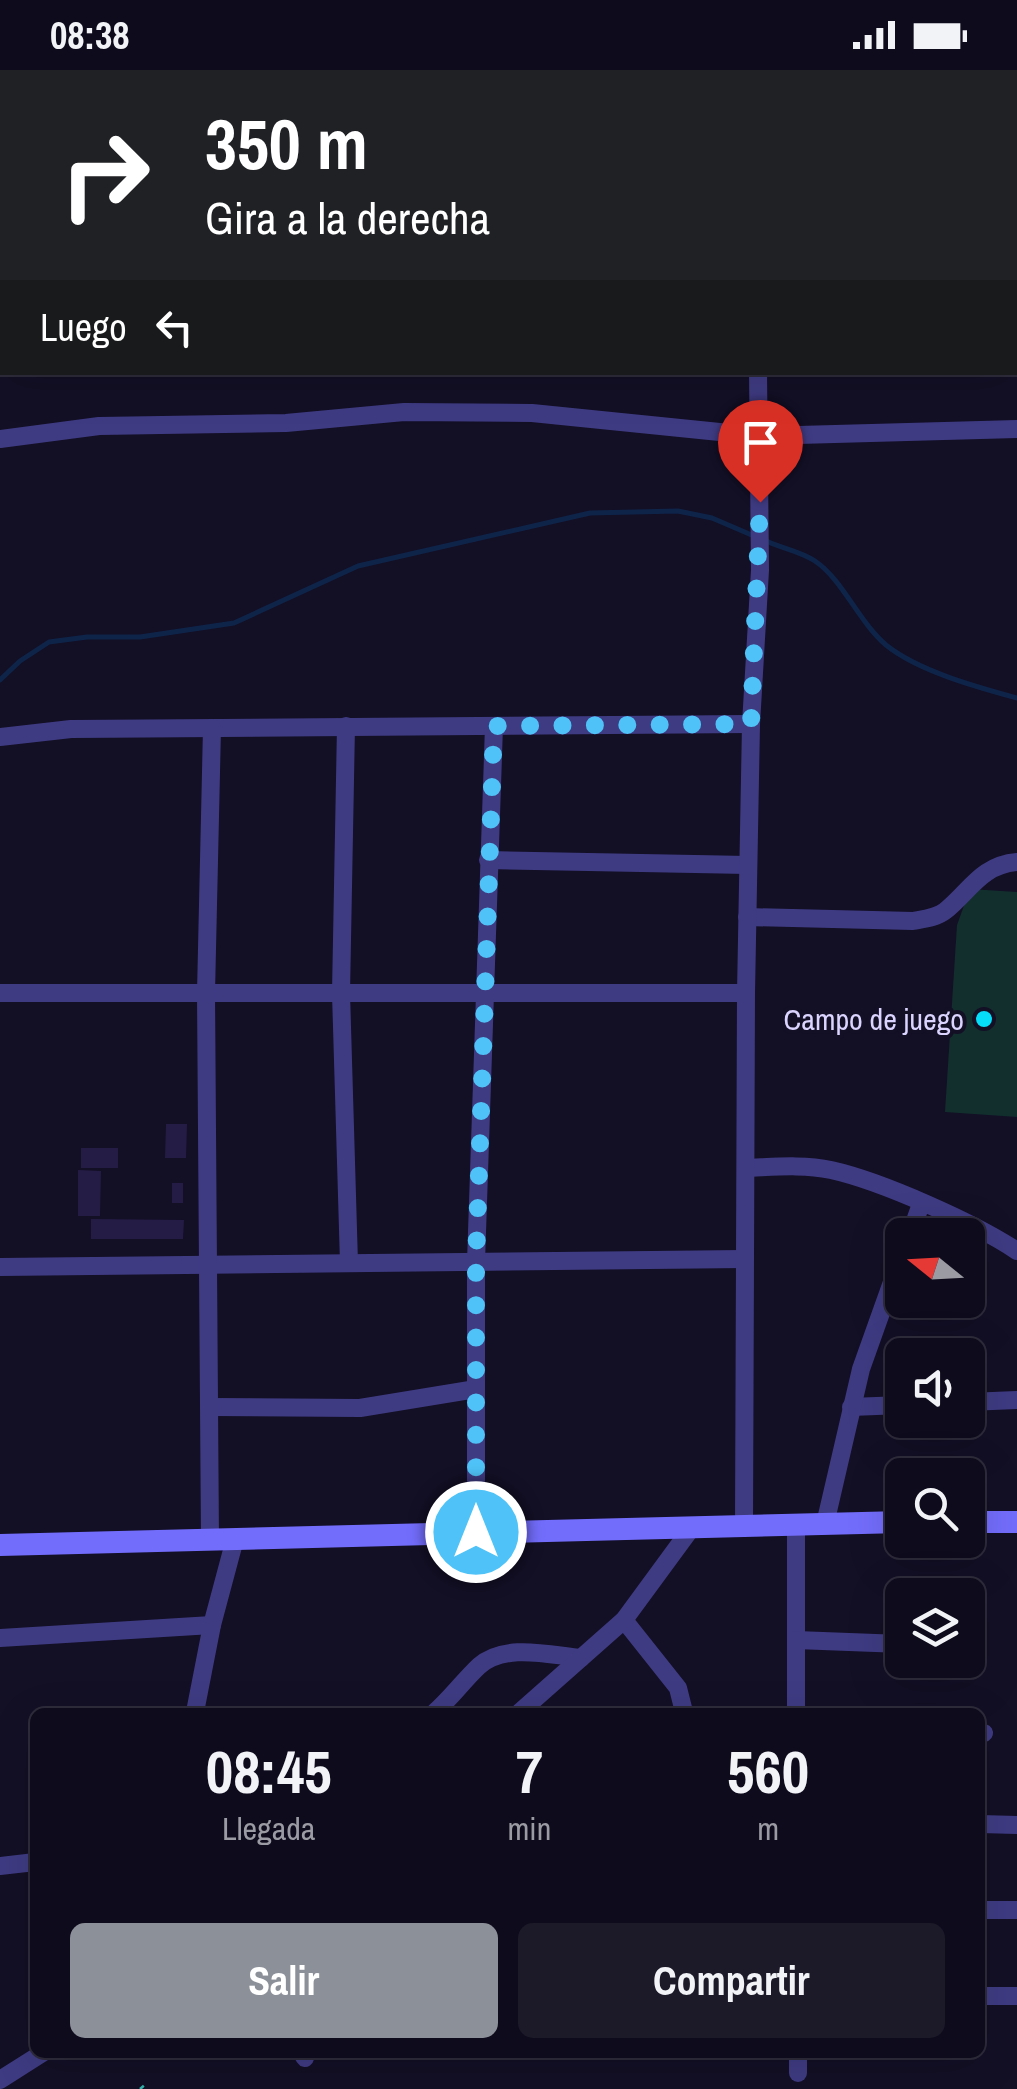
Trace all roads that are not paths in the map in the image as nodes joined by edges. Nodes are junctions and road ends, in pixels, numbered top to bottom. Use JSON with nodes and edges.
{"nodes":[{"id":1,"x":758,"y":375,"type":"edge"},
{"id":2,"x":1017,"y":429,"type":"edge"},
{"id":3,"x":760,"y":436,"type":"junction"},
{"id":4,"x":0,"y":438,"type":"edge"},
{"id":5,"x":751,"y":724,"type":"junction"},
{"id":6,"x":346,"y":726,"type":"junction"},
{"id":7,"x":494,"y":726,"type":"junction"},
{"id":8,"x":212,"y":728,"type":"junction"},
{"id":9,"x":0,"y":736,"type":"edge"},
{"id":10,"x":488,"y":860,"type":"junction"},
{"id":11,"x":1017,"y":862,"type":"edge"},
{"id":12,"x":748,"y":865,"type":"junction"},
{"id":13,"x":748,"y":917,"type":"junction"},
{"id":14,"x":341,"y":992,"type":"junction"},
{"id":15,"x":0,"y":993,"type":"edge"},
{"id":16,"x":206,"y":993,"type":"junction"},
{"id":17,"x":483,"y":993,"type":"junction"},
{"id":18,"x":746,"y":993,"type":"junction"},
{"id":19,"x":746,"y":1168,"type":"junction"},
{"id":20,"x":921,"y":1204,"type":"junction"},
{"id":21,"x":916,"y":1218,"type":"edge"},
{"id":22,"x":1017,"y":1251,"type":"edge"},
{"id":23,"x":744,"y":1259,"type":"junction"},
{"id":24,"x":476,"y":1262,"type":"junction"},
{"id":25,"x":349,"y":1263,"type":"junction"},
{"id":26,"x":207,"y":1264,"type":"junction"},
{"id":27,"x":0,"y":1266,"type":"edge"},
{"id":28,"x":885,"y":1305,"type":"edge"},
{"id":29,"x":476,"y":1389,"type":"junction"},
{"id":30,"x":1017,"y":1400,"type":"edge"},
{"id":31,"x":985,"y":1401,"type":"edge"},
{"id":32,"x":885,"y":1405,"type":"edge"},
{"id":33,"x":851,"y":1406,"type":"junction"},
{"id":34,"x":208,"y":1407,"type":"junction"},
{"id":35,"x":885,"y":1522,"type":"edge"},
{"id":36,"x":985,"y":1522,"type":"edge"},
{"id":37,"x":1017,"y":1522,"type":"edge"},
{"id":38,"x":796,"y":1524,"type":"junction"},
{"id":39,"x":824,"y":1524,"type":"junction"},
{"id":40,"x":744,"y":1525,"type":"junction"},
{"id":41,"x":693,"y":1526,"type":"junction"},
{"id":42,"x":476,"y":1532,"type":"junction"},
{"id":43,"x":235,"y":1539,"type":"junction"},
{"id":44,"x":210,"y":1540,"type":"junction"},
{"id":45,"x":0,"y":1545,"type":"edge"},
{"id":46,"x":624,"y":1620,"type":"junction"},
{"id":47,"x":212,"y":1625,"type":"junction"},
{"id":48,"x":0,"y":1638,"type":"edge"},
{"id":49,"x":796,"y":1640,"type":"junction"},
{"id":50,"x":885,"y":1643,"type":"edge"},
{"id":51,"x":581,"y":1658,"type":"junction"},
{"id":52,"x":196,"y":1708,"type":"edge"},
{"id":53,"x":439,"y":1708,"type":"edge"},
{"id":54,"x":525,"y":1708,"type":"edge"},
{"id":55,"x":683,"y":1708,"type":"edge"},
{"id":56,"x":796,"y":1708,"type":"edge"},
{"id":57,"x":985,"y":1824,"type":"edge"},
{"id":58,"x":1017,"y":1825,"type":"edge"},
{"id":59,"x":30,"y":1863,"type":"edge"},
{"id":60,"x":0,"y":1866,"type":"edge"},
{"id":61,"x":985,"y":1910,"type":"edge"},
{"id":62,"x":1017,"y":1910,"type":"edge"},
{"id":63,"x":985,"y":1996,"type":"edge"},
{"id":64,"x":1017,"y":1996,"type":"edge"},
{"id":65,"x":35,"y":2058,"type":"edge"},
{"id":66,"x":798,"y":2058,"type":"edge"},
{"id":67,"x":798,"y":2073,"type":"dead end"},
{"id":68,"x":0,"y":2080,"type":"edge"}],
"edges":[{"from":1,"to":3,"type":"street"},
{"from":2,"to":3,"type":"street"},
{"from":3,"to":4,"type":"street"},
{"from":3,"to":5,"type":"street"},
{"from":5,"to":7,"type":"street"},
{"from":5,"to":12,"type":"street"},
{"from":6,"to":7,"type":"street"},
{"from":6,"to":8,"type":"street"},
{"from":6,"to":14,"type":"street"},
{"from":7,"to":10,"type":"street"},
{"from":8,"to":9,"type":"street"},
{"from":8,"to":16,"type":"street"},
{"from":10,"to":12,"type":"street"},
{"from":10,"to":17,"type":"street"},
{"from":11,"to":13,"type":"street"},
{"from":12,"to":13,"type":"street"},
{"from":13,"to":18,"type":"street"},
{"from":14,"to":16,"type":"street"},
{"from":14,"to":17,"type":"street"},
{"from":14,"to":25,"type":"street"},
{"from":15,"to":16,"type":"street"},
{"from":16,"to":26,"type":"street"},
{"from":17,"to":18,"type":"street"},
{"from":17,"to":24,"type":"street"},
{"from":18,"to":19,"type":"street"},
{"from":19,"to":20,"type":"street"},
{"from":19,"to":23,"type":"street"},
{"from":20,"to":21,"type":"street"},
{"from":20,"to":22,"type":"street"},
{"from":23,"to":24,"type":"street"},
{"from":23,"to":40,"type":"street"},
{"from":24,"to":25,"type":"street"},
{"from":24,"to":29,"type":"street"},
{"from":25,"to":26,"type":"street"},
{"from":26,"to":27,"type":"street"},
{"from":26,"to":34,"type":"street"},
{"from":28,"to":33,"type":"street"},
{"from":29,"to":34,"type":"street"},
{"from":29,"to":42,"type":"street"},
{"from":30,"to":31,"type":"street"},
{"from":32,"to":33,"type":"street"},
{"from":33,"to":39,"type":"street"},
{"from":34,"to":44,"type":"street"},
{"from":35,"to":39,"type":"main road"},
{"from":36,"to":37,"type":"main road"},
{"from":38,"to":39,"type":"main road"},
{"from":38,"to":40,"type":"main road"},
{"from":38,"to":49,"type":"street"},
{"from":40,"to":41,"type":"main road"},
{"from":41,"to":42,"type":"main road"},
{"from":41,"to":46,"type":"street"},
{"from":42,"to":43,"type":"main road"},
{"from":43,"to":44,"type":"main road"},
{"from":43,"to":47,"type":"street"},
{"from":44,"to":45,"type":"main road"},
{"from":46,"to":51,"type":"street"},
{"from":46,"to":55,"type":"street"},
{"from":47,"to":48,"type":"street"},
{"from":47,"to":52,"type":"street"},
{"from":49,"to":50,"type":"street"},
{"from":49,"to":56,"type":"street"},
{"from":51,"to":53,"type":"street"},
{"from":51,"to":54,"type":"street"},
{"from":57,"to":58,"type":"street"},
{"from":59,"to":60,"type":"street"},
{"from":61,"to":62,"type":"street"},
{"from":63,"to":64,"type":"street"},
{"from":65,"to":68,"type":"street"},
{"from":66,"to":67,"type":"street"}]}
